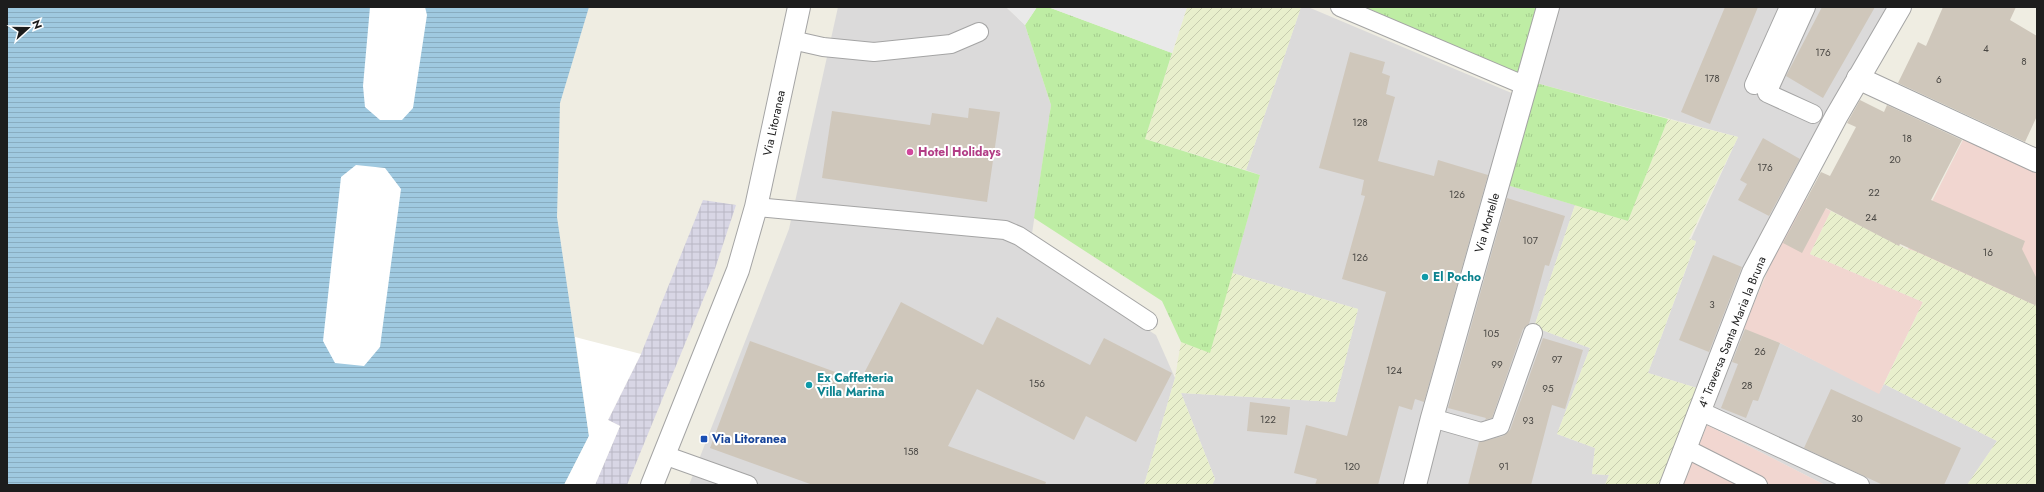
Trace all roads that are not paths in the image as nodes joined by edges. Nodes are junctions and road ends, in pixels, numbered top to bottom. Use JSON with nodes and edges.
{"nodes":[{"id":1,"x":799,"y":7,"type":"edge"},
{"id":2,"x":1340,"y":7,"type":"edge"},
{"id":3,"x":1548,"y":7,"type":"edge"},
{"id":4,"x":1789,"y":7,"type":"edge"},
{"id":5,"x":1806,"y":7,"type":"edge"},
{"id":6,"x":1900,"y":7,"type":"edge"},
{"id":7,"x":979,"y":32,"type":"dead end"},
{"id":8,"x":792,"y":40,"type":"junction"},
{"id":9,"x":1858,"y":78,"type":"junction"},
{"id":10,"x":1754,"y":85,"type":"dead end"},
{"id":11,"x":1526,"y":86,"type":"junction"},
{"id":12,"x":1813,"y":114,"type":"dead end"},
{"id":13,"x":2037,"y":161,"type":"edge"},
{"id":14,"x":756,"y":207,"type":"junction"},
{"id":15,"x":1148,"y":321,"type":"dead end"},
{"id":16,"x":1533,"y":333,"type":"dead end"},
{"id":17,"x":1700,"y":411,"type":"junction"},
{"id":18,"x":1432,"y":418,"type":"junction"},
{"id":19,"x":1685,"y":448,"type":"junction"},
{"id":20,"x":664,"y":455,"type":"junction"},
{"id":21,"x":652,"y":485,"type":"edge"},
{"id":22,"x":748,"y":485,"type":"edge"},
{"id":23,"x":1415,"y":485,"type":"edge"},
{"id":24,"x":1672,"y":485,"type":"edge"},
{"id":25,"x":1758,"y":485,"type":"edge"},
{"id":26,"x":1860,"y":485,"type":"edge"}],
"edges":[{"from":1,"to":8,"type":"street","name":"Via Litoranea"},
{"from":2,"to":11,"type":"lane"},
{"from":3,"to":11,"type":"street","name":"Via Mortelle"},
{"from":4,"to":10,"type":"lane"},
{"from":5,"to":12,"type":"lane"},
{"from":6,"to":9,"type":"street","name":"4ª Traversa Santa Maria la Bruna"},
{"from":7,"to":8,"type":"lane"},
{"from":8,"to":14,"type":"street","name":"Via Litoranea"},
{"from":9,"to":13,"type":"street"},
{"from":9,"to":17,"type":"street","name":"4ª Traversa Santa Maria la Bruna"},
{"from":11,"to":18,"type":"street","name":"Via Mortelle"},
{"from":14,"to":15,"type":"lane"},
{"from":14,"to":20,"type":"street","name":"Via Litoranea"},
{"from":16,"to":18,"type":"lane"},
{"from":17,"to":19,"type":"street","name":"4ª Traversa Santa Maria la Bruna"},
{"from":17,"to":26,"type":"lane"},
{"from":18,"to":23,"type":"street","name":"Via Mortelle"},
{"from":19,"to":24,"type":"street","name":"4ª Traversa Santa Maria la Bruna"},
{"from":19,"to":25,"type":"lane"},
{"from":20,"to":21,"type":"street","name":"Via Litoranea"},
{"from":20,"to":22,"type":"lane"}]}
